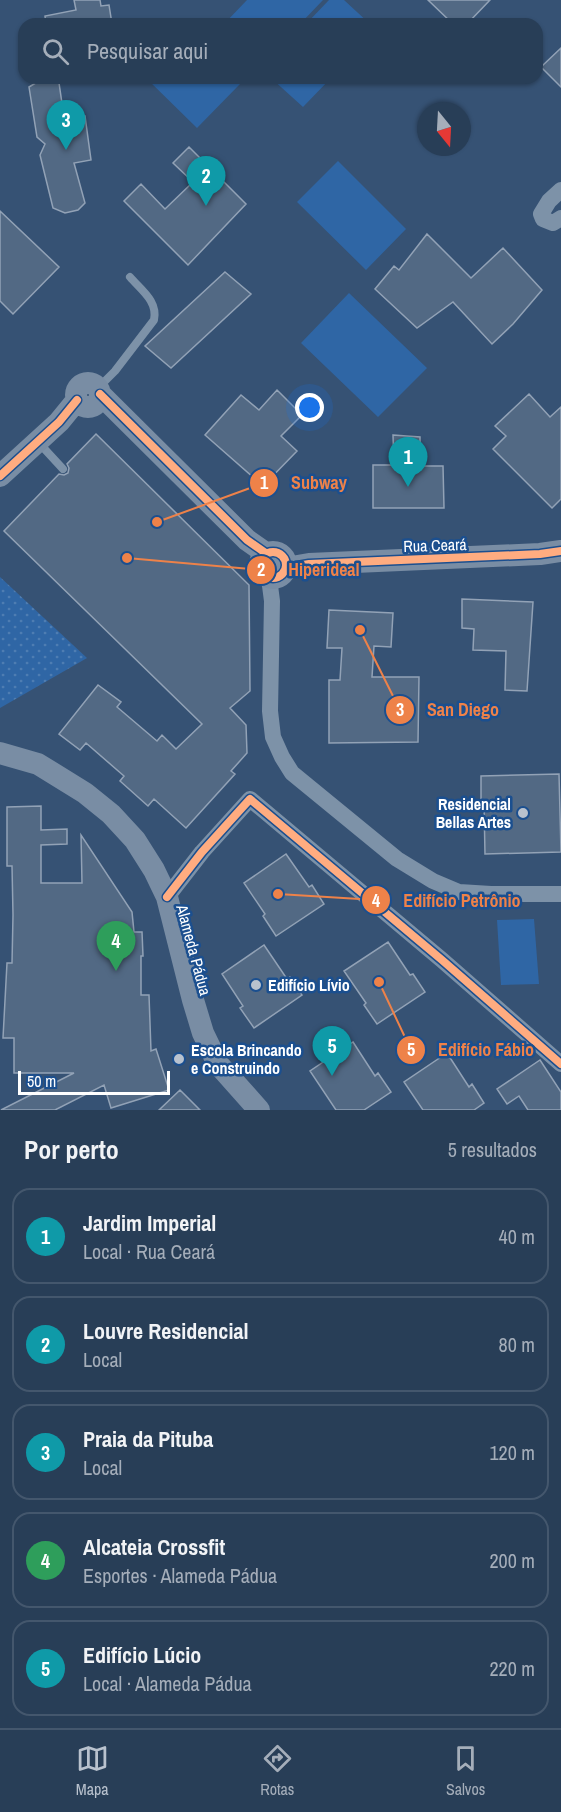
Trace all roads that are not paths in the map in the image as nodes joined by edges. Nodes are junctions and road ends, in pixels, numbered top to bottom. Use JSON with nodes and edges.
{"nodes":[{"id":1,"x":561,"y":190,"type":"edge"},
{"id":2,"x":561,"y":218,"type":"edge"},
{"id":3,"x":130,"y":277,"type":"dead end"},
{"id":4,"x":91,"y":398,"type":"junction"},
{"id":5,"x":37,"y":442,"type":"junction"},
{"id":6,"x":63,"y":469,"type":"dead end"},
{"id":7,"x":0,"y":476,"type":"edge"},
{"id":8,"x":561,"y":551,"type":"edge"},
{"id":9,"x":274,"y":566,"type":"junction"},
{"id":10,"x":0,"y":753,"type":"edge"},
{"id":11,"x":561,"y":894,"type":"edge"},
{"id":12,"x":166,"y":897,"type":"junction"},
{"id":13,"x":561,"y":1064,"type":"edge"},
{"id":14,"x":259,"y":1110,"type":"edge"}],
"edges":[{"from":1,"to":2,"type":"street"},
{"from":3,"to":4,"type":"lane"},
{"from":4,"to":5,"type":"street"},
{"from":4,"to":9,"type":"street"},
{"from":5,"to":6,"type":"lane"},
{"from":5,"to":7,"type":"street"},
{"from":8,"to":9,"type":"street","name":"Rua Ceará"},
{"from":9,"to":11,"type":"street"},
{"from":10,"to":12,"type":"street","name":"Alameda Pádua"},
{"from":12,"to":13,"type":"street"},
{"from":12,"to":14,"type":"street","name":"Alameda Pádua"}]}
